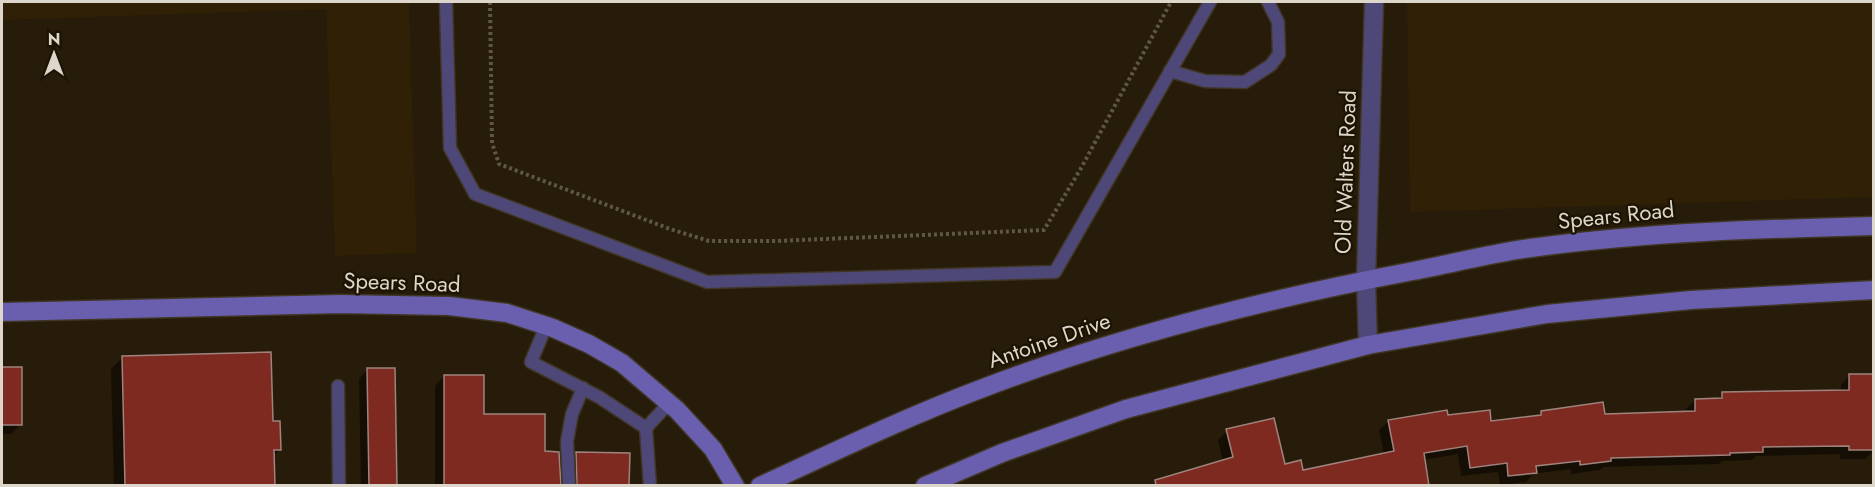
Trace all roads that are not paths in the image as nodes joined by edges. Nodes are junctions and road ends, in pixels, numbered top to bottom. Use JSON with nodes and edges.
{"nodes":[{"id":1,"x":446,"y":2,"type":"edge"},
{"id":2,"x":1210,"y":2,"type":"edge"},
{"id":3,"x":1268,"y":2,"type":"edge"},
{"id":4,"x":1374,"y":2,"type":"edge"},
{"id":5,"x":1170,"y":71,"type":"junction"},
{"id":6,"x":1874,"y":226,"type":"edge"},
{"id":7,"x":1366,"y":280,"type":"junction"},
{"id":8,"x":1874,"y":290,"type":"edge"},
{"id":9,"x":2,"y":312,"type":"edge"},
{"id":10,"x":546,"y":326,"type":"junction"},
{"id":11,"x":1368,"y":345,"type":"junction"},
{"id":12,"x":338,"y":386,"type":"dead end"},
{"id":13,"x":583,"y":388,"type":"junction"},
{"id":14,"x":670,"y":402,"type":"junction"},
{"id":15,"x":646,"y":428,"type":"junction"},
{"id":16,"x":339,"y":486,"type":"edge"},
{"id":17,"x":569,"y":486,"type":"edge"},
{"id":18,"x":650,"y":486,"type":"edge"},
{"id":19,"x":735,"y":486,"type":"edge"},
{"id":20,"x":760,"y":486,"type":"edge"},
{"id":21,"x":925,"y":486,"type":"edge"}],
"edges":[{"from":1,"to":5,"type":"lane"},
{"from":2,"to":5,"type":"lane"},
{"from":3,"to":5,"type":"lane"},
{"from":4,"to":7,"type":"street","name":"Old Walters Road"},
{"from":6,"to":7,"type":"main road","name":"Spears Road"},
{"from":7,"to":11,"type":"street","name":"Old Walters Road"},
{"from":7,"to":20,"type":"main road","name":"Antoine Drive"},
{"from":8,"to":11,"type":"main road"},
{"from":9,"to":10,"type":"main road","name":"Spears Road"},
{"from":10,"to":13,"type":"lane"},
{"from":10,"to":14,"type":"main road","name":"Spears Road"},
{"from":11,"to":21,"type":"main road"},
{"from":12,"to":16,"type":"lane"},
{"from":13,"to":15,"type":"lane"},
{"from":13,"to":17,"type":"lane"},
{"from":14,"to":15,"type":"lane"},
{"from":14,"to":19,"type":"main road","name":"Spears Road"},
{"from":15,"to":18,"type":"lane"}]}
